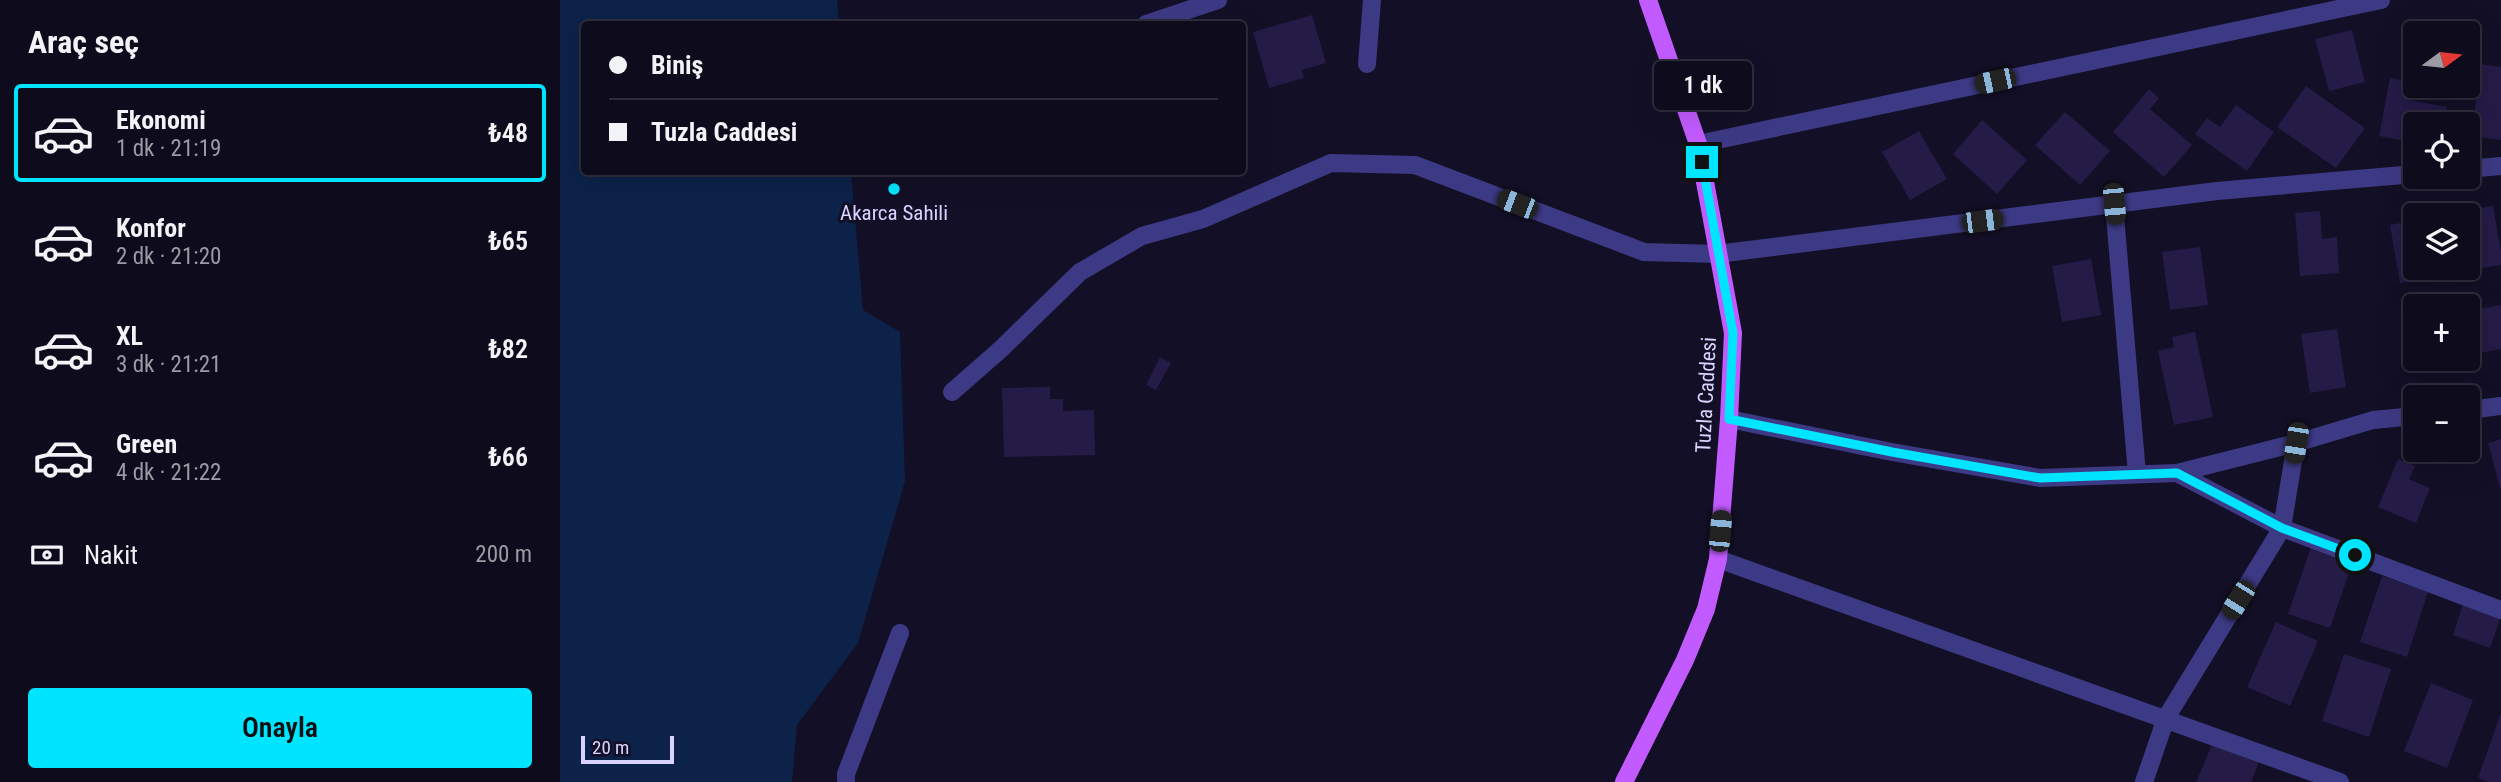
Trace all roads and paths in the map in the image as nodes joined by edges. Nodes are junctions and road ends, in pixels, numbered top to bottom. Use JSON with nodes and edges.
{"nodes":[{"id":1,"x":1218,"y":0,"type":"edge"},
{"id":2,"x":1372,"y":0,"type":"edge"},
{"id":3,"x":1648,"y":0,"type":"edge"},
{"id":4,"x":2288,"y":0,"type":"edge"},
{"id":5,"x":2381,"y":0,"type":"edge"},
{"id":6,"x":2293,"y":19,"type":"junction"},
{"id":7,"x":1155,"y":21,"type":"edge"},
{"id":8,"x":1367,"y":64,"type":"dead end"},
{"id":9,"x":1698,"y":144,"type":"junction"},
{"id":10,"x":2501,"y":166,"type":"edge"},
{"id":11,"x":2480,"y":168,"type":"edge"},
{"id":12,"x":2403,"y":175,"type":"edge"},
{"id":13,"x":2114,"y":204,"type":"junction"},
{"id":14,"x":1717,"y":254,"type":"junction"},
{"id":15,"x":952,"y":392,"type":"dead end"},
{"id":16,"x":2501,"y":406,"type":"edge"},
{"id":17,"x":2480,"y":409,"type":"edge"},
{"id":18,"x":2403,"y":417,"type":"edge"},
{"id":19,"x":1729,"y":419,"type":"junction"},
{"id":20,"x":2296,"y":443,"type":"junction"},
{"id":21,"x":2177,"y":473,"type":"junction"},
{"id":22,"x":2137,"y":474,"type":"junction"},
{"id":23,"x":2282,"y":528,"type":"junction"},
{"id":24,"x":1718,"y":559,"type":"junction"},
{"id":25,"x":2501,"y":610,"type":"edge"},
{"id":26,"x":900,"y":633,"type":"dead end"},
{"id":27,"x":2166,"y":718,"type":"junction"},
{"id":28,"x":846,"y":782,"type":"edge"},
{"id":29,"x":1623,"y":782,"type":"edge"},
{"id":30,"x":2144,"y":782,"type":"edge"},
{"id":31,"x":2340,"y":782,"type":"edge"}],
"edges":[{"from":1,"to":7,"type":"street"},
{"from":2,"to":8,"type":"street"},
{"from":3,"to":9,"type":"main road","name":"Tuzla Caddesi"},
{"from":4,"to":6,"type":"street"},
{"from":5,"to":6,"type":"street"},
{"from":6,"to":9,"type":"street"},
{"from":9,"to":14,"type":"main road","name":"Tuzla Caddesi"},
{"from":10,"to":11,"type":"street"},
{"from":12,"to":13,"type":"street"},
{"from":13,"to":14,"type":"street"},
{"from":13,"to":22,"type":"street"},
{"from":14,"to":15,"type":"street"},
{"from":14,"to":19,"type":"main road","name":"Tuzla Caddesi"},
{"from":16,"to":17,"type":"street"},
{"from":18,"to":20,"type":"street"},
{"from":19,"to":22,"type":"street"},
{"from":19,"to":24,"type":"main road","name":"Tuzla Caddesi"},
{"from":20,"to":21,"type":"street"},
{"from":20,"to":23,"type":"street"},
{"from":21,"to":22,"type":"street"},
{"from":21,"to":23,"type":"street"},
{"from":23,"to":25,"type":"street"},
{"from":23,"to":27,"type":"street"},
{"from":24,"to":27,"type":"street"},
{"from":24,"to":29,"type":"main road","name":"Tuzla Caddesi"},
{"from":26,"to":28,"type":"street"},
{"from":27,"to":30,"type":"street"},
{"from":27,"to":31,"type":"street"}]}
